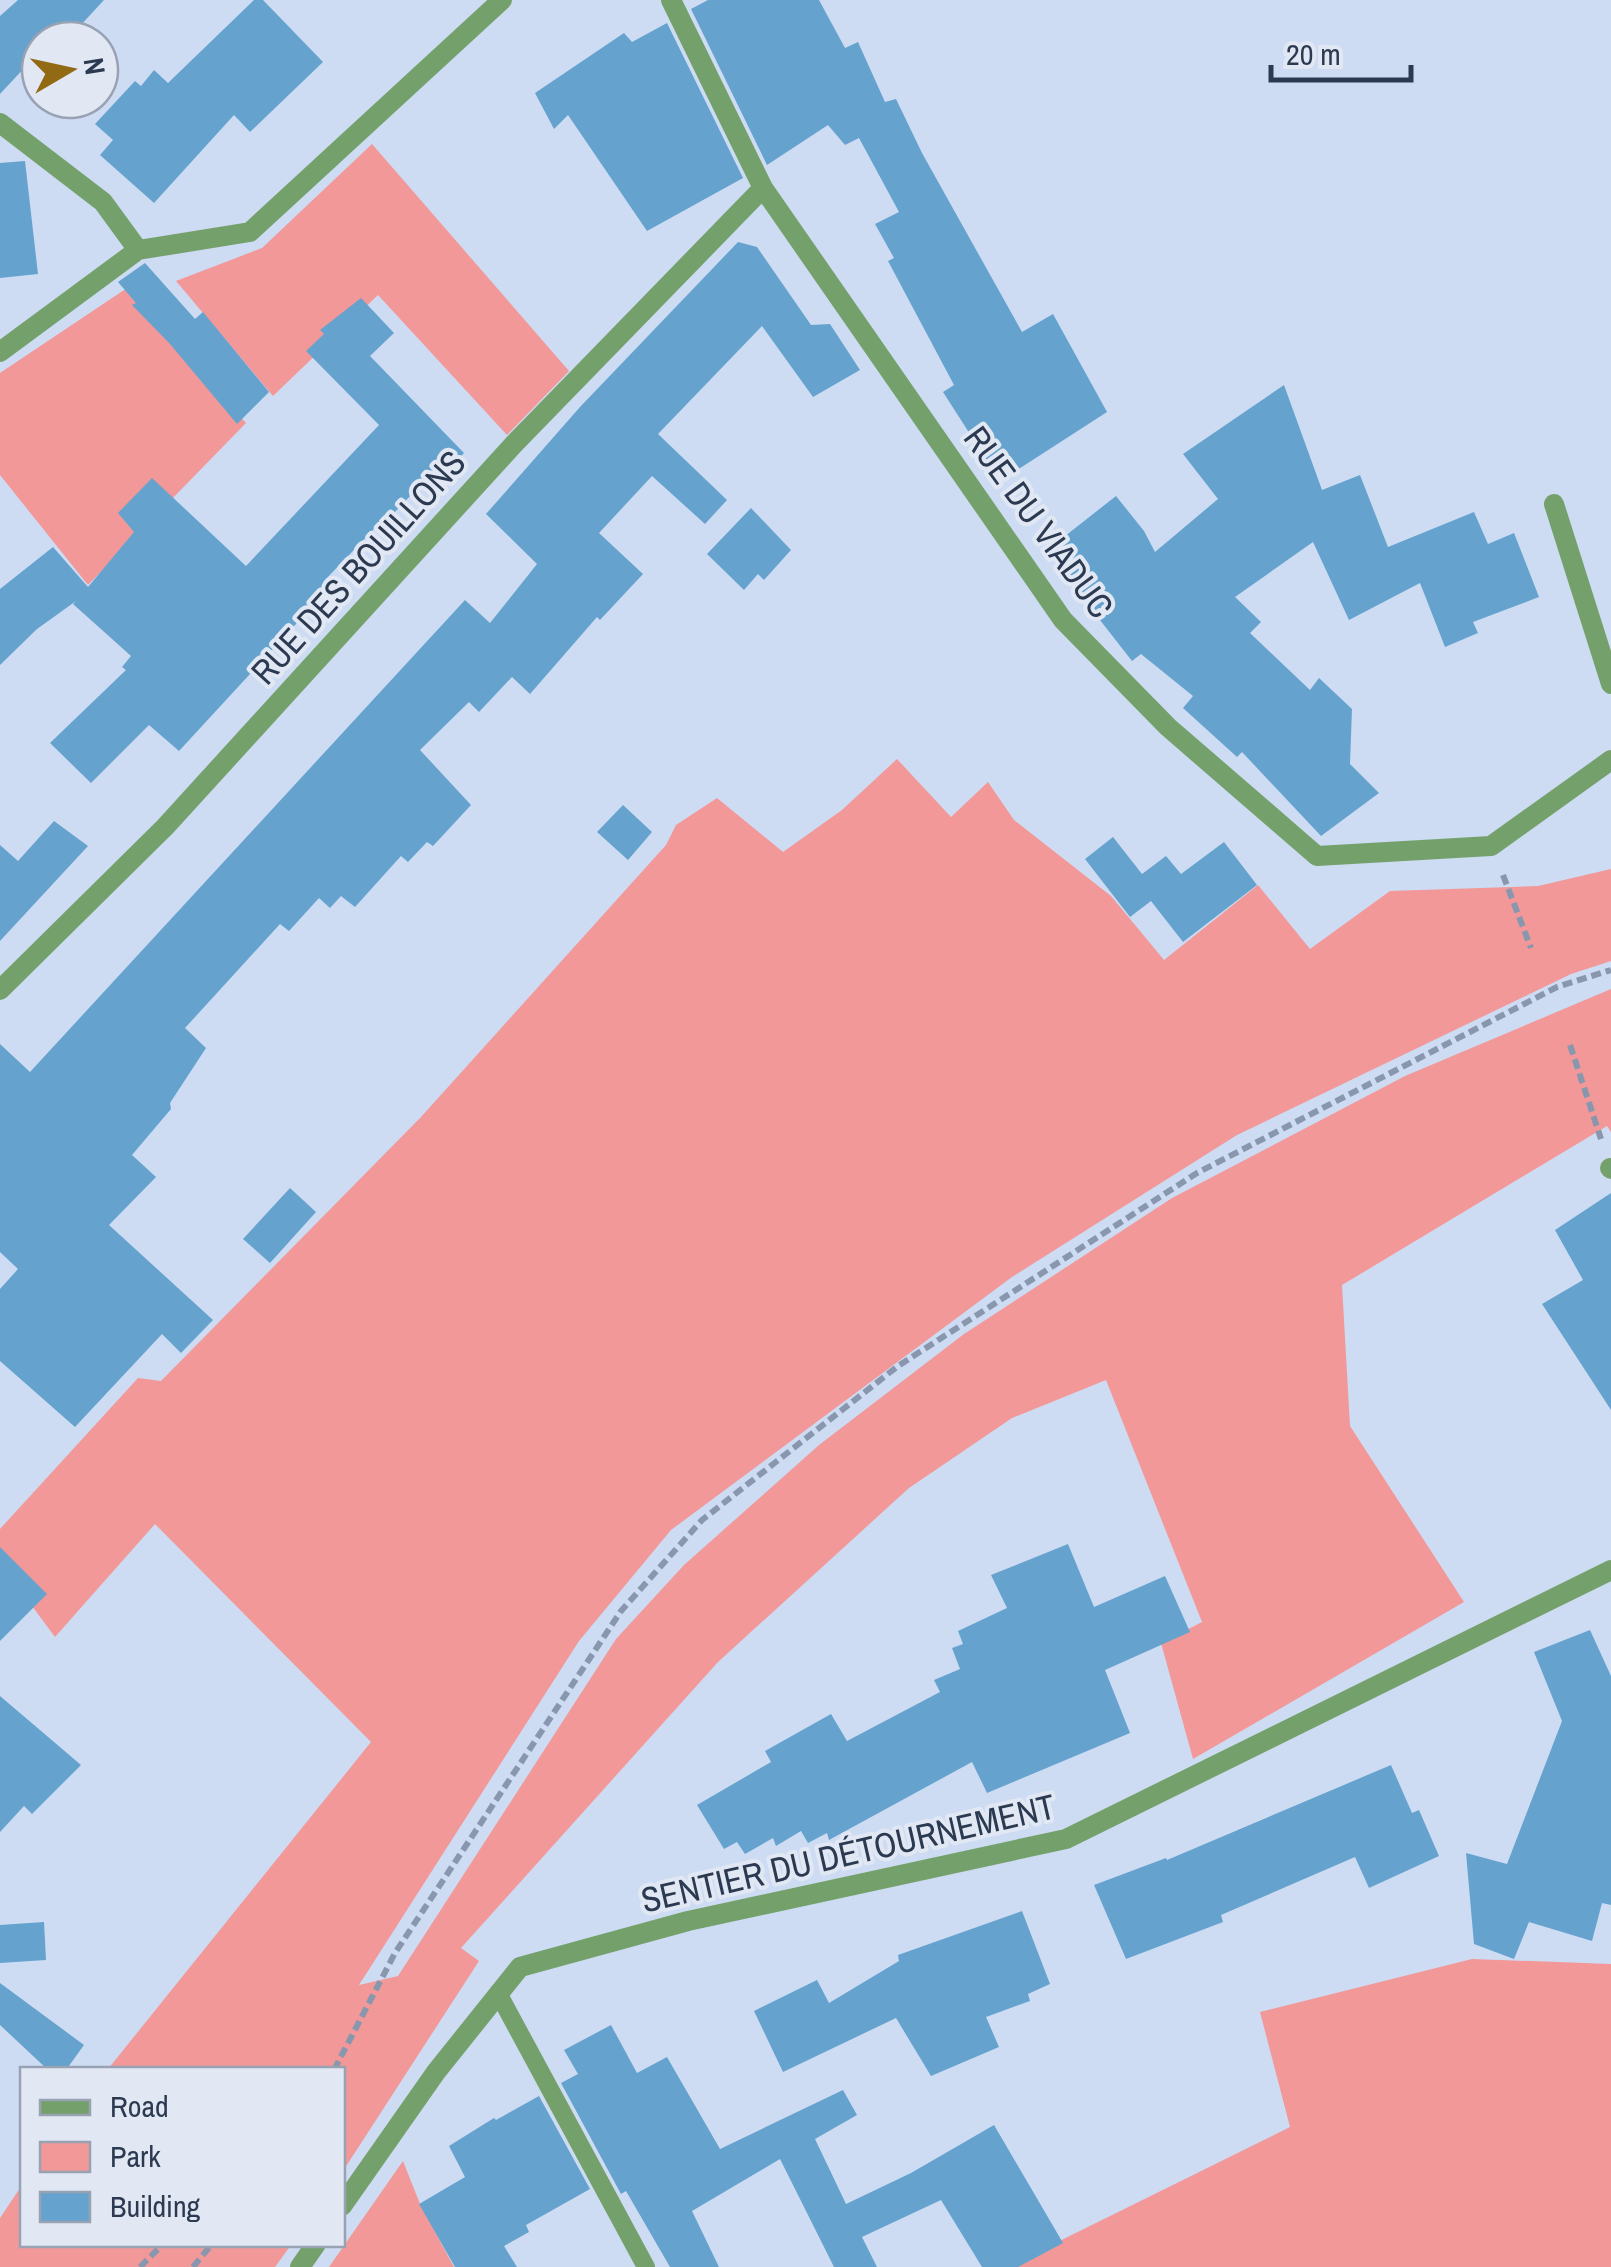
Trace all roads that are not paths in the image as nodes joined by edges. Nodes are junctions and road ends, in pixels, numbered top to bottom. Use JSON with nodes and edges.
{"nodes":[{"id":1,"x":502,"y":0,"type":"edge"},
{"id":2,"x":670,"y":0,"type":"edge"},
{"id":3,"x":0,"y":123,"type":"edge"},
{"id":4,"x":763,"y":188,"type":"junction"},
{"id":5,"x":138,"y":250,"type":"junction"},
{"id":6,"x":0,"y":352,"type":"edge"},
{"id":7,"x":1554,"y":504,"type":"dead end"},
{"id":8,"x":1611,"y":684,"type":"edge"},
{"id":9,"x":1611,"y":760,"type":"edge"},
{"id":10,"x":0,"y":990,"type":"edge"},
{"id":11,"x":1611,"y":1570,"type":"edge"},
{"id":12,"x":498,"y":1993,"type":"junction"},
{"id":13,"x":345,"y":2202,"type":"edge"},
{"id":14,"x":646,"y":2267,"type":"edge"}],
"edges":[{"from":1,"to":5,"type":"street"},
{"from":2,"to":4,"type":"street","name":"RUE DU VIADUC"},
{"from":3,"to":5,"type":"street"},
{"from":4,"to":9,"type":"street","name":"RUE DU VIADUC"},
{"from":4,"to":10,"type":"street","name":"RUE DES BOUILLONS"},
{"from":5,"to":6,"type":"street"},
{"from":7,"to":8,"type":"street"},
{"from":11,"to":12,"type":"street","name":"SENTIER DU DÉTOURNEMENT"},
{"from":12,"to":13,"type":"street","name":"SENTIER DU DÉTOURNEMENT"},
{"from":12,"to":14,"type":"lane"}]}
